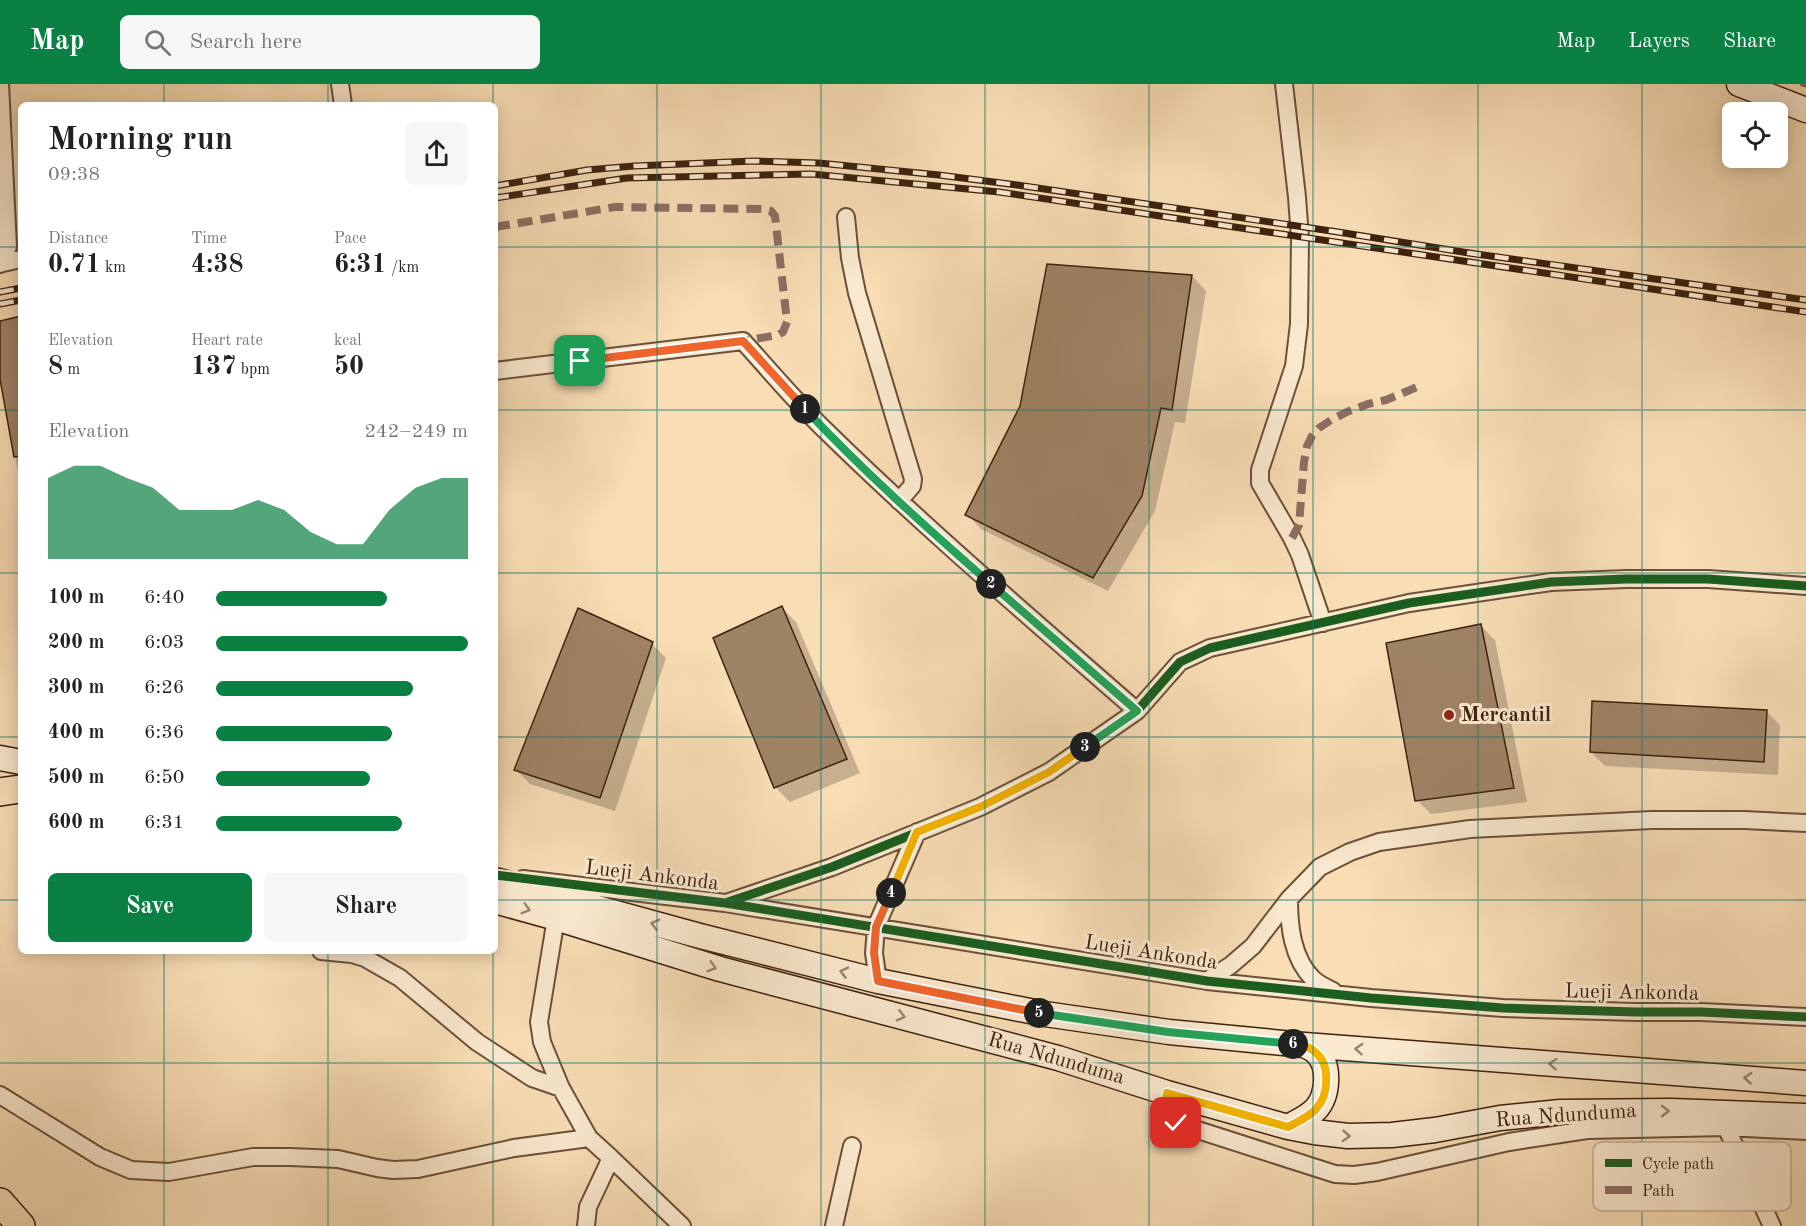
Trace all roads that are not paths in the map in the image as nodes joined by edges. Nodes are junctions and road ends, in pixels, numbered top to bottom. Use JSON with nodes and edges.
{"nodes":[{"id":1,"x":0,"y":84,"type":"edge"},
{"id":2,"x":340,"y":84,"type":"edge"},
{"id":3,"x":1284,"y":84,"type":"edge"},
{"id":4,"x":1739,"y":84,"type":"edge"},
{"id":5,"x":343,"y":102,"type":"edge"},
{"id":6,"x":1806,"y":110,"type":"edge"},
{"id":7,"x":846,"y":217,"type":"dead end"},
{"id":8,"x":18,"y":260,"type":"edge"},
{"id":9,"x":1,"y":263,"type":"edge"},
{"id":10,"x":498,"y":371,"type":"edge"},
{"id":11,"x":899,"y":501,"type":"junction"},
{"id":12,"x":1806,"y":586,"type":"edge"},
{"id":13,"x":1323,"y":623,"type":"junction"},
{"id":14,"x":1137,"y":711,"type":"junction"},
{"id":15,"x":0,"y":758,"type":"edge"},
{"id":16,"x":18,"y":761,"type":"edge"},
{"id":17,"x":1806,"y":823,"type":"edge"},
{"id":18,"x":917,"y":832,"type":"junction"},
{"id":19,"x":498,"y":875,"type":"edge"},
{"id":20,"x":498,"y":881,"type":"edge"},
{"id":21,"x":1289,"y":899,"type":"junction"},
{"id":22,"x":498,"y":902,"type":"edge"},
{"id":23,"x":725,"y":903,"type":"junction"},
{"id":24,"x":556,"y":918,"type":"junction"},
{"id":25,"x":876,"y":927,"type":"junction"},
{"id":26,"x":352,"y":954,"type":"edge"},
{"id":27,"x":878,"y":981,"type":"junction"},
{"id":28,"x":1207,"y":981,"type":"junction"},
{"id":29,"x":1338,"y":994,"type":"junction"},
{"id":30,"x":1806,"y":1017,"type":"edge"},
{"id":31,"x":1304,"y":1045,"type":"junction"},
{"id":32,"x":1806,"y":1083,"type":"edge"},
{"id":33,"x":561,"y":1088,"type":"junction"},
{"id":34,"x":1167,"y":1093,"type":"junction"},
{"id":35,"x":0,"y":1095,"type":"edge"},
{"id":36,"x":1806,"y":1116,"type":"edge"},
{"id":37,"x":1288,"y":1127,"type":"junction"},
{"id":38,"x":1726,"y":1127,"type":"junction"},
{"id":39,"x":1806,"y":1131,"type":"edge"},
{"id":40,"x":589,"y":1138,"type":"junction"},
{"id":41,"x":1733,"y":1142,"type":"edge"},
{"id":42,"x":852,"y":1146,"type":"dead end"},
{"id":43,"x":611,"y":1158,"type":"junction"},
{"id":44,"x":0,"y":1202,"type":"edge"},
{"id":45,"x":1765,"y":1211,"type":"edge"},
{"id":46,"x":21,"y":1226,"type":"edge"},
{"id":47,"x":586,"y":1226,"type":"edge"},
{"id":48,"x":682,"y":1226,"type":"edge"},
{"id":49,"x":834,"y":1226,"type":"edge"},
{"id":50,"x":1772,"y":1226,"type":"edge"}],
"edges":[{"from":1,"to":9,"type":"street"},
{"from":2,"to":5,"type":"street"},
{"from":3,"to":13,"type":"street"},
{"from":4,"to":6,"type":"main road"},
{"from":7,"to":11,"type":"street"},
{"from":8,"to":9,"type":"street"},
{"from":10,"to":11,"type":"street"},
{"from":11,"to":14,"type":"street"},
{"from":12,"to":13,"type":"street"},
{"from":13,"to":14,"type":"street"},
{"from":14,"to":18,"type":"street"},
{"from":15,"to":16,"type":"main road"},
{"from":17,"to":21,"type":"street"},
{"from":18,"to":23,"type":"street"},
{"from":18,"to":25,"type":"street"},
{"from":19,"to":23,"type":"street","name":"Lueji Ankonda"},
{"from":27,"to":20,"type":"main road","name":"Rua Ndunduma","one_way":true},
{"from":21,"to":28,"type":"street"},
{"from":21,"to":29,"type":"street"},
{"from":22,"to":24,"type":"main road","name":"Rua Ndunduma","one_way":true},
{"from":23,"to":25,"type":"street","name":"Lueji Ankonda"},
{"from":24,"to":33,"type":"street"},
{"from":24,"to":34,"type":"main road","name":"Rua Ndunduma","one_way":true},
{"from":25,"to":27,"type":"street"},
{"from":25,"to":28,"type":"street","name":"Lueji Ankonda"},
{"from":26,"to":33,"type":"street"},
{"from":27,"to":31,"type":"main road","name":"Rua Ndunduma"},
{"from":28,"to":29,"type":"street","name":"Lueji Ankonda"},
{"from":29,"to":30,"type":"street","name":"Lueji Ankonda"},
{"from":32,"to":31,"type":"main road","name":"Rua Ndunduma","one_way":true},
{"from":31,"to":37,"type":"main road"},
{"from":33,"to":40,"type":"street"},
{"from":34,"to":37,"type":"main road","name":"Rua Ndunduma"},
{"from":34,"to":38,"type":"street"},
{"from":35,"to":40,"type":"street"},
{"from":37,"to":36,"type":"main road","name":"Rua Ndunduma","one_way":true},
{"from":38,"to":39,"type":"street"},
{"from":38,"to":41,"type":"street"},
{"from":40,"to":43,"type":"street"},
{"from":42,"to":49,"type":"street"},
{"from":43,"to":47,"type":"street"},
{"from":43,"to":48,"type":"street"},
{"from":44,"to":46,"type":"main road"},
{"from":45,"to":50,"type":"street"}]}
